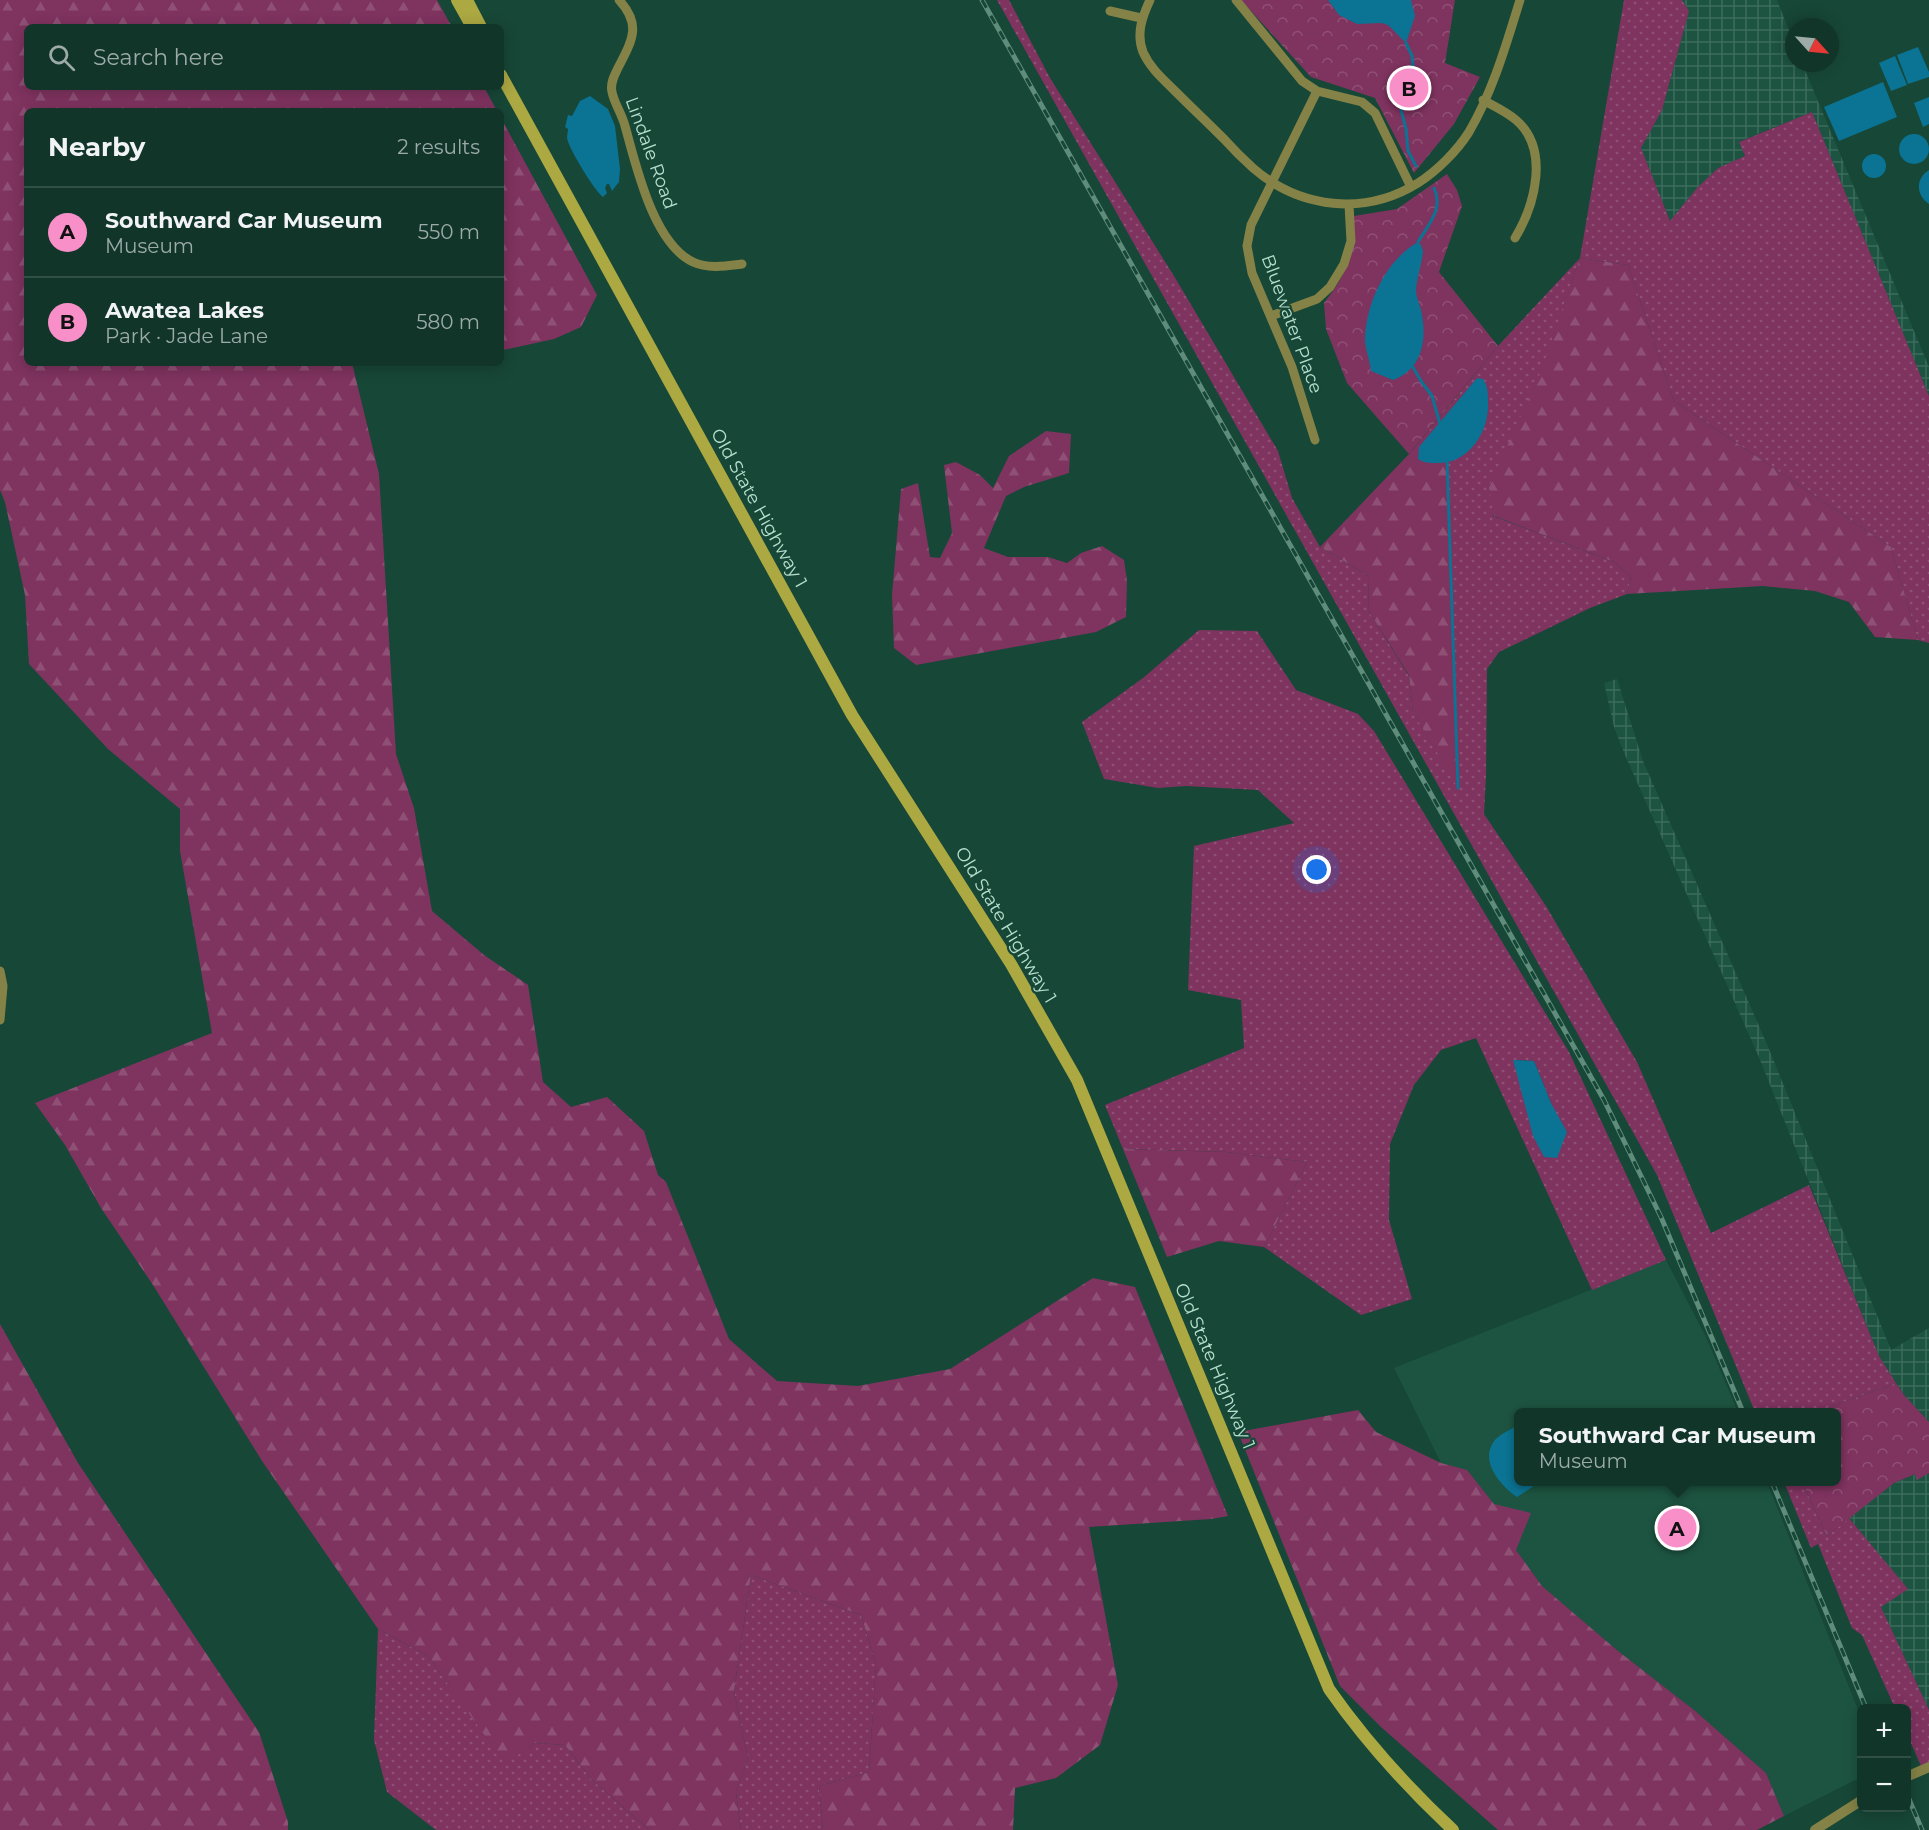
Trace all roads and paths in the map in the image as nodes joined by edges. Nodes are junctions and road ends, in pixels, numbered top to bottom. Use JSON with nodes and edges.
{"nodes":[{"id":1,"x":457,"y":0,"type":"edge"},
{"id":2,"x":467,"y":0,"type":"edge"},
{"id":3,"x":619,"y":0,"type":"edge"},
{"id":4,"x":1150,"y":0,"type":"edge"},
{"id":5,"x":1236,"y":0,"type":"edge"},
{"id":6,"x":1520,"y":0,"type":"edge"},
{"id":7,"x":1110,"y":11,"type":"dead end"},
{"id":8,"x":1141,"y":18,"type":"junction"},
{"id":9,"x":470,"y":24,"type":"edge"},
{"id":10,"x":479,"y":24,"type":"edge"},
{"id":11,"x":504,"y":80,"type":"edge"},
{"id":12,"x":1317,"y":91,"type":"junction"},
{"id":13,"x":1483,"y":100,"type":"junction"},
{"id":14,"x":1272,"y":182,"type":"junction"},
{"id":15,"x":1411,"y":187,"type":"junction"},
{"id":16,"x":1349,"y":205,"type":"junction"},
{"id":17,"x":1515,"y":238,"type":"dead end"},
{"id":18,"x":742,"y":264,"type":"dead end"},
{"id":19,"x":1271,"y":316,"type":"junction"},
{"id":20,"x":1315,"y":440,"type":"dead end"},
{"id":21,"x":0,"y":971,"type":"edge"},
{"id":22,"x":0,"y":1020,"type":"edge"},
{"id":23,"x":1929,"y":1767,"type":"edge"},
{"id":24,"x":1911,"y":1775,"type":"edge"},
{"id":25,"x":1857,"y":1803,"type":"edge"},
{"id":26,"x":1433,"y":1811,"type":"junction"},
{"id":27,"x":1453,"y":1830,"type":"edge"},
{"id":28,"x":1459,"y":1830,"type":"edge"},
{"id":29,"x":1815,"y":1830,"type":"edge"}],
"edges":[{"from":1,"to":9,"type":"main road"},
{"from":2,"to":10,"type":"main road"},
{"from":3,"to":18,"type":"street","name":"Lindale Road"},
{"from":4,"to":8,"type":"street"},
{"from":5,"to":12,"type":"street"},
{"from":6,"to":13,"type":"street"},
{"from":7,"to":8,"type":"street"},
{"from":8,"to":14,"type":"street"},
{"from":11,"to":26,"type":"main road","name":"Old State Highway 1"},
{"from":12,"to":14,"type":"street","name":"Bluewater Place"},
{"from":12,"to":15,"type":"street"},
{"from":13,"to":15,"type":"street"},
{"from":13,"to":17,"type":"street"},
{"from":14,"to":16,"type":"street"},
{"from":14,"to":19,"type":"street","name":"Bluewater Place"},
{"from":15,"to":16,"type":"street"},
{"from":16,"to":19,"type":"street"},
{"from":19,"to":20,"type":"street","name":"Bluewater Place"},
{"from":21,"to":22,"type":"street"},
{"from":23,"to":24,"type":"street"},
{"from":25,"to":29,"type":"street"},
{"from":26,"to":27,"type":"main road","name":"Old State Highway 1"},
{"from":26,"to":28,"type":"main road","name":"Old State Highway 1"}]}
